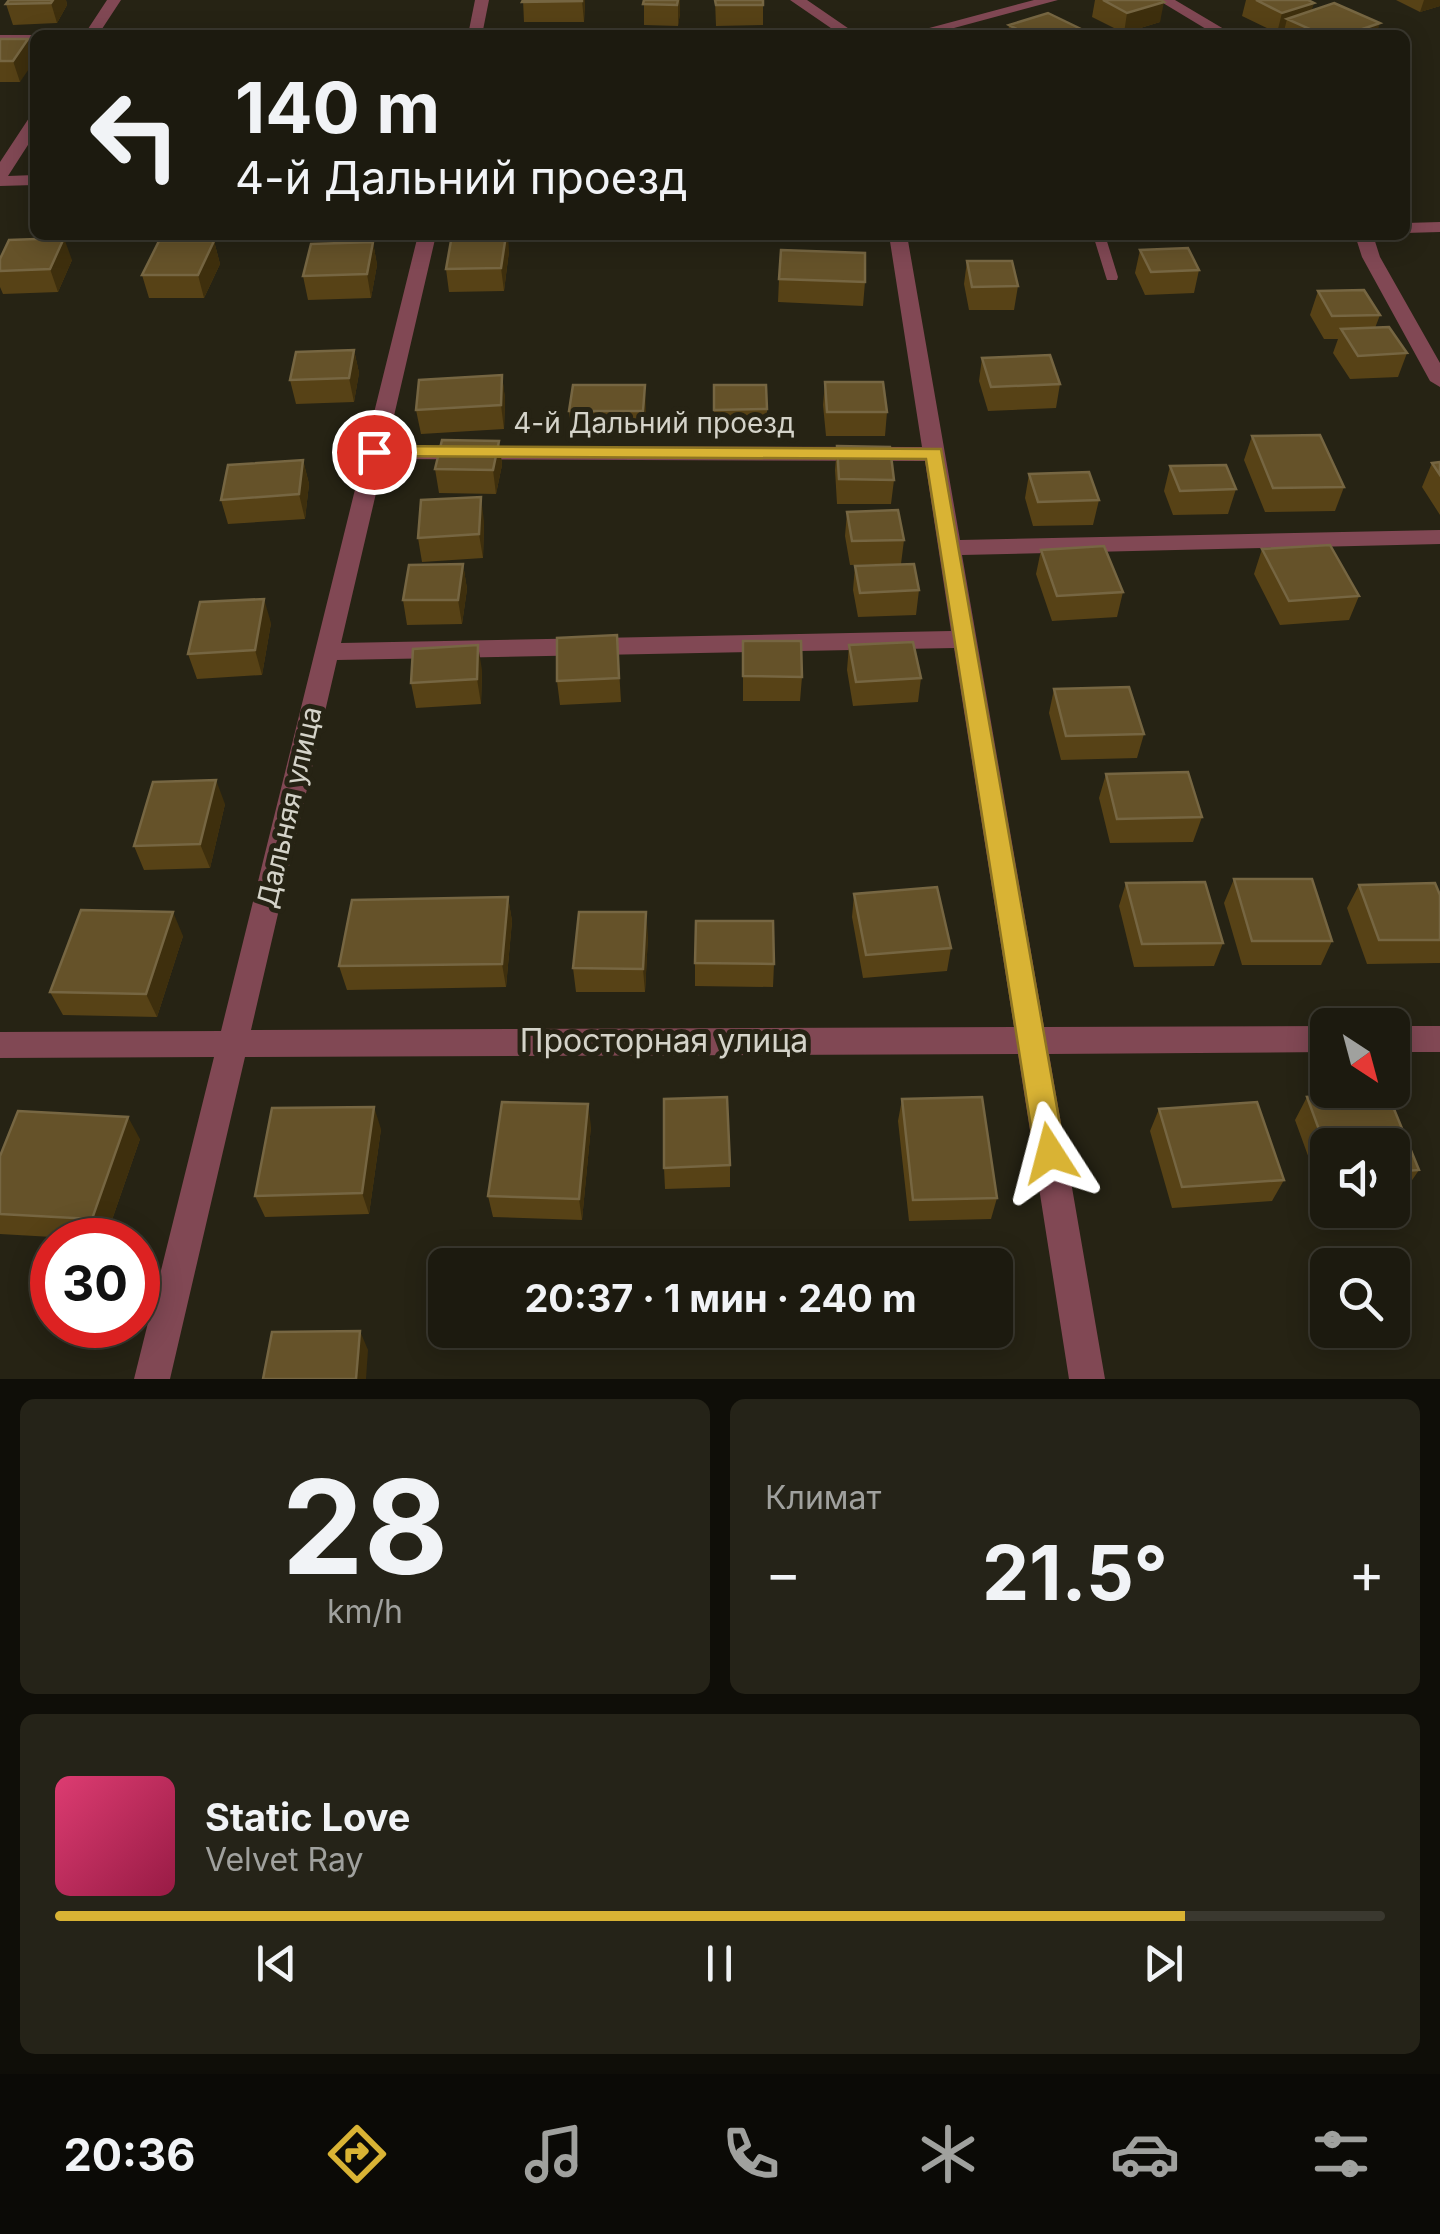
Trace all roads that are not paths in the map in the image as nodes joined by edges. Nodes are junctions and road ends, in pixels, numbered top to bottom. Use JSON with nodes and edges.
{"nodes":[{"id":1,"x":114,"y":0,"type":"edge"},
{"id":2,"x":482,"y":0,"type":"edge"},
{"id":3,"x":797,"y":0,"type":"edge"},
{"id":4,"x":1051,"y":0,"type":"edge"},
{"id":5,"x":1165,"y":0,"type":"edge"},
{"id":6,"x":95,"y":30,"type":"edge"},
{"id":7,"x":476,"y":30,"type":"edge"},
{"id":8,"x":843,"y":30,"type":"edge"},
{"id":9,"x":930,"y":30,"type":"edge"},
{"id":10,"x":1217,"y":30,"type":"edge"},
{"id":11,"x":0,"y":39,"type":"edge"},
{"id":12,"x":30,"y":39,"type":"edge"},
{"id":13,"x":30,"y":129,"type":"edge"},
{"id":14,"x":0,"y":178,"type":"edge"},
{"id":15,"x":30,"y":180,"type":"edge"},
{"id":16,"x":1440,"y":227,"type":"edge"},
{"id":17,"x":1410,"y":228,"type":"edge"},
{"id":18,"x":425,"y":240,"type":"edge"},
{"id":19,"x":899,"y":240,"type":"edge"},
{"id":20,"x":1101,"y":240,"type":"edge"},
{"id":21,"x":1366,"y":240,"type":"edge"},
{"id":22,"x":1112,"y":277,"type":"dead end"},
{"id":23,"x":1440,"y":381,"type":"edge"},
{"id":24,"x":374,"y":452,"type":"junction"},
{"id":25,"x":934,"y":454,"type":"junction"},
{"id":26,"x":1440,"y":537,"type":"edge"},
{"id":27,"x":950,"y":548,"type":"junction"},
{"id":28,"x":965,"y":639,"type":"junction"},
{"id":29,"x":325,"y":652,"type":"junction"},
{"id":30,"x":1310,"y":1039,"type":"edge"},
{"id":31,"x":1410,"y":1039,"type":"edge"},
{"id":32,"x":1440,"y":1039,"type":"edge"},
{"id":33,"x":1032,"y":1040,"type":"junction"},
{"id":34,"x":234,"y":1044,"type":"junction"},
{"id":35,"x":0,"y":1045,"type":"edge"},
{"id":36,"x":152,"y":1379,"type":"edge"},
{"id":37,"x":1087,"y":1379,"type":"edge"}],
"edges":[{"from":1,"to":6,"type":"street"},
{"from":2,"to":7,"type":"street"},
{"from":3,"to":8,"type":"street"},
{"from":4,"to":9,"type":"street"},
{"from":5,"to":10,"type":"street"},
{"from":11,"to":12,"type":"street"},
{"from":13,"to":14,"type":"street"},
{"from":14,"to":15,"type":"street"},
{"from":16,"to":17,"type":"street"},
{"from":18,"to":24,"type":"street","name":"Дальняя улица"},
{"from":19,"to":25,"type":"street"},
{"from":20,"to":22,"type":"lane"},
{"from":21,"to":23,"type":"street"},
{"from":24,"to":25,"type":"street","name":"4-й Дальний проезд"},
{"from":24,"to":29,"type":"street","name":"Дальняя улица"},
{"from":25,"to":27,"type":"street"},
{"from":26,"to":27,"type":"street"},
{"from":27,"to":28,"type":"street"},
{"from":28,"to":29,"type":"street"},
{"from":28,"to":33,"type":"street"},
{"from":29,"to":34,"type":"street","name":"Дальняя улица"},
{"from":30,"to":33,"type":"street","name":"Просторная улица"},
{"from":31,"to":32,"type":"street"},
{"from":33,"to":34,"type":"street","name":"Просторная улица"},
{"from":33,"to":37,"type":"street"},
{"from":34,"to":35,"type":"street","name":"Просторная улица"},
{"from":34,"to":36,"type":"street","name":"Дальняя улица"}]}
